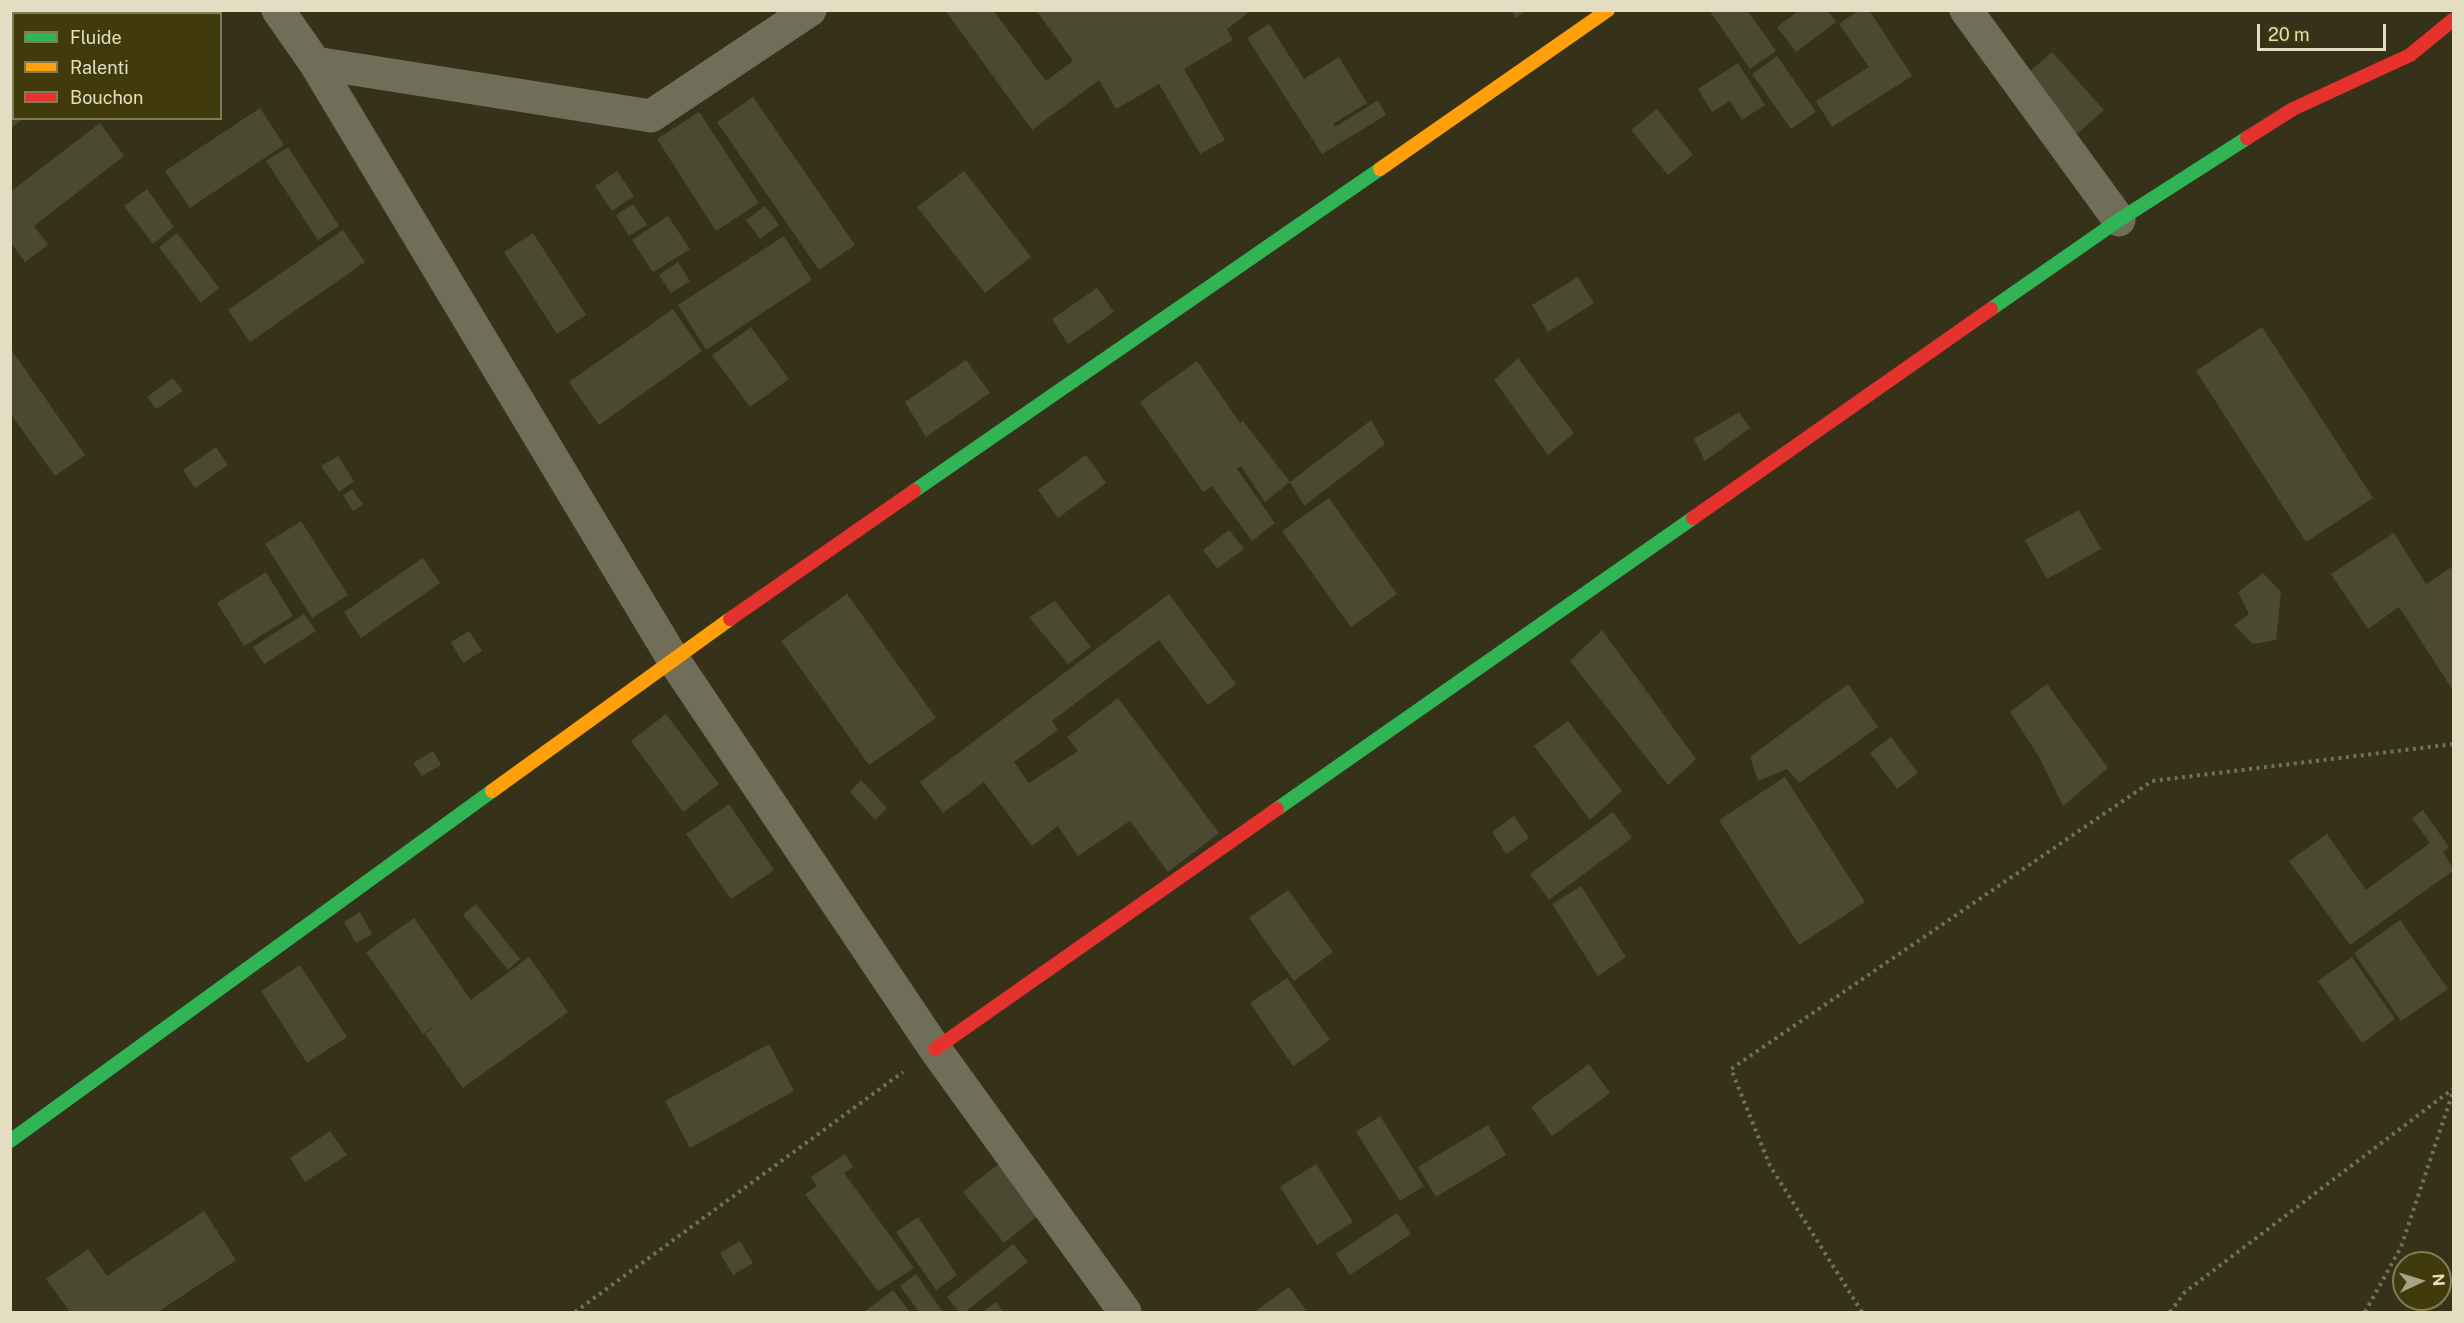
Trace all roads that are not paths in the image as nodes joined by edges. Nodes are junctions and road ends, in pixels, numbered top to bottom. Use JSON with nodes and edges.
{"nodes":[{"id":1,"x":278,"y":10,"type":"edge"},
{"id":2,"x":810,"y":10,"type":"edge"},
{"id":3,"x":1608,"y":10,"type":"edge"},
{"id":4,"x":1966,"y":10,"type":"edge"},
{"id":5,"x":2454,"y":19,"type":"edge"},
{"id":6,"x":315,"y":63,"type":"junction"},
{"id":7,"x":2119,"y":220,"type":"junction"},
{"id":8,"x":673,"y":659,"type":"junction"},
{"id":9,"x":935,"y":1049,"type":"junction"},
{"id":10,"x":10,"y":1142,"type":"edge"},
{"id":11,"x":1125,"y":1312,"type":"edge"}],
"edges":[{"from":1,"to":6,"type":"street"},
{"from":2,"to":6,"type":"street"},
{"from":3,"to":8,"type":"street"},
{"from":4,"to":7,"type":"street"},
{"from":5,"to":7,"type":"street"},
{"from":6,"to":8,"type":"street"},
{"from":7,"to":9,"type":"street"},
{"from":8,"to":9,"type":"street"},
{"from":8,"to":10,"type":"street"},
{"from":9,"to":11,"type":"street"}]}
